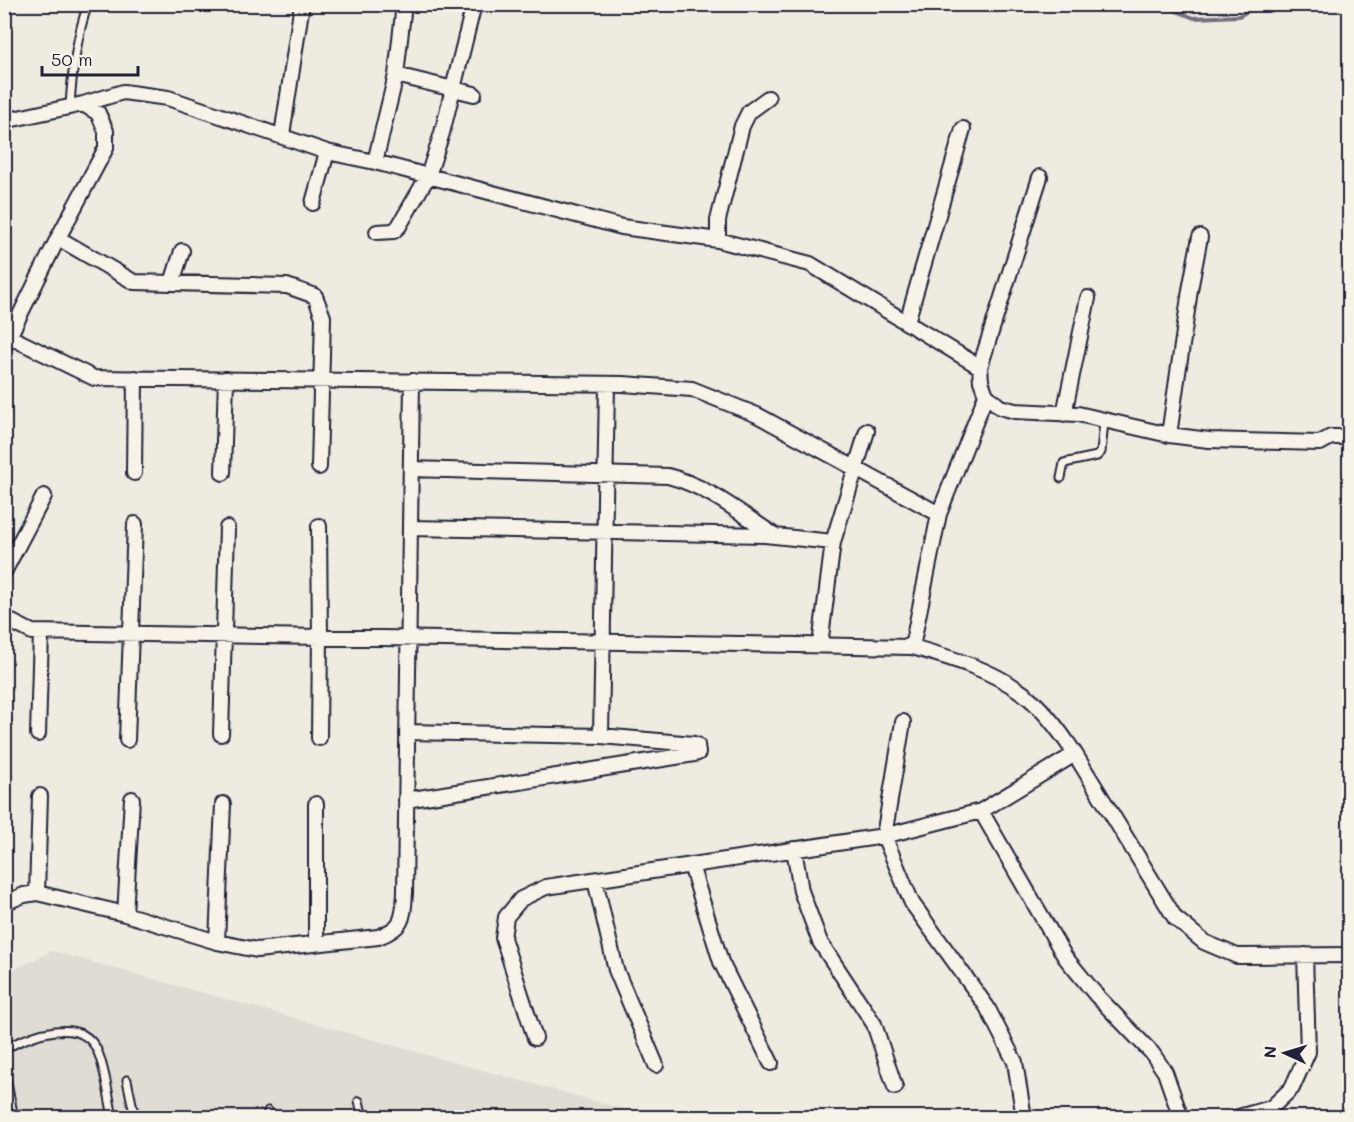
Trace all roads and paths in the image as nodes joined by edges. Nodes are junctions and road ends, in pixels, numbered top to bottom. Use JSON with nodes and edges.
{"nodes":[{"id":1,"x":88,"y":4,"type":"edge"},
{"id":2,"x":302,"y":4,"type":"edge"},
{"id":3,"x":404,"y":4,"type":"edge"},
{"id":4,"x":474,"y":4,"type":"edge"},
{"id":5,"x":396,"y":75,"type":"junction"},
{"id":6,"x":452,"y":89,"type":"junction"},
{"id":7,"x":474,"y":94,"type":"dead end"},
{"id":8,"x":768,"y":98,"type":"dead end"},
{"id":9,"x":76,"y":105,"type":"junction"},
{"id":10,"x":4,"y":121,"type":"edge"},
{"id":11,"x":963,"y":129,"type":"dead end"},
{"id":12,"x":282,"y":135,"type":"junction"},
{"id":13,"x":327,"y":152,"type":"junction"},
{"id":14,"x":375,"y":162,"type":"junction"},
{"id":15,"x":428,"y":176,"type":"junction"},
{"id":16,"x":1040,"y":177,"type":"dead end"},
{"id":17,"x":313,"y":203,"type":"dead end"},
{"id":18,"x":377,"y":232,"type":"dead end"},
{"id":19,"x":1200,"y":237,"type":"dead end"},
{"id":20,"x":58,"y":238,"type":"junction"},
{"id":21,"x":718,"y":240,"type":"junction"},
{"id":22,"x":182,"y":251,"type":"dead end"},
{"id":23,"x":172,"y":283,"type":"junction"},
{"id":24,"x":1088,"y":298,"type":"dead end"},
{"id":25,"x":907,"y":322,"type":"junction"},
{"id":26,"x":6,"y":339,"type":"edge"},
{"id":27,"x":980,"y":367,"type":"junction"},
{"id":28,"x":135,"y":378,"type":"junction"},
{"id":29,"x":226,"y":379,"type":"junction"},
{"id":30,"x":320,"y":380,"type":"junction"},
{"id":31,"x":412,"y":381,"type":"junction"},
{"id":32,"x":607,"y":384,"type":"junction"},
{"id":33,"x":986,"y":395,"type":"junction"},
{"id":34,"x":1064,"y":414,"type":"junction"},
{"id":35,"x":1104,"y":422,"type":"junction"},
{"id":36,"x":867,"y":431,"type":"dead end"},
{"id":37,"x":1169,"y":435,"type":"junction"},
{"id":38,"x":1350,"y":437,"type":"edge"},
{"id":39,"x":319,"y":467,"type":"dead end"},
{"id":40,"x":411,"y":469,"type":"junction"},
{"id":41,"x":856,"y":469,"type":"junction"},
{"id":42,"x":134,"y":472,"type":"dead end"},
{"id":43,"x":224,"y":473,"type":"dead end"},
{"id":44,"x":606,"y":474,"type":"junction"},
{"id":45,"x":1061,"y":478,"type":"dead end"},
{"id":46,"x":44,"y":496,"type":"dead end"},
{"id":47,"x":939,"y":514,"type":"junction"},
{"id":48,"x":135,"y":524,"type":"dead end"},
{"id":49,"x":319,"y":526,"type":"dead end"},
{"id":50,"x":227,"y":528,"type":"dead end"},
{"id":51,"x":410,"y":528,"type":"junction"},
{"id":52,"x":605,"y":532,"type":"junction"},
{"id":53,"x":775,"y":536,"type":"junction"},
{"id":54,"x":833,"y":542,"type":"junction"},
{"id":55,"x":4,"y":572,"type":"edge"},
{"id":56,"x":4,"y":618,"type":"edge"},
{"id":57,"x":41,"y":633,"type":"junction"},
{"id":58,"x":132,"y":634,"type":"junction"},
{"id":59,"x":223,"y":635,"type":"junction"},
{"id":60,"x":320,"y":637,"type":"junction"},
{"id":61,"x":408,"y":638,"type":"junction"},
{"id":62,"x":603,"y":641,"type":"junction"},
{"id":63,"x":820,"y":645,"type":"junction"},
{"id":64,"x":912,"y":647,"type":"junction"},
{"id":65,"x":903,"y":722,"type":"dead end"},
{"id":66,"x":407,"y":732,"type":"junction"},
{"id":67,"x":38,"y":734,"type":"dead end"},
{"id":68,"x":221,"y":734,"type":"dead end"},
{"id":69,"x":601,"y":736,"type":"junction"},
{"id":70,"x":319,"y":738,"type":"dead end"},
{"id":71,"x":127,"y":740,"type":"dead end"},
{"id":72,"x":1076,"y":754,"type":"junction"},
{"id":73,"x":40,"y":796,"type":"dead end"},
{"id":74,"x":132,"y":799,"type":"dead end"},
{"id":75,"x":406,"y":800,"type":"junction"},
{"id":76,"x":223,"y":804,"type":"dead end"},
{"id":77,"x":316,"y":804,"type":"dead end"},
{"id":78,"x":981,"y":811,"type":"junction"},
{"id":79,"x":884,"y":836,"type":"junction"},
{"id":80,"x":794,"y":849,"type":"junction"},
{"id":81,"x":691,"y":865,"type":"junction"},
{"id":82,"x":595,"y":880,"type":"junction"},
{"id":83,"x":37,"y":893,"type":"junction"},
{"id":84,"x":4,"y":903,"type":"edge"},
{"id":85,"x":125,"y":914,"type":"junction"},
{"id":86,"x":217,"y":942,"type":"junction"},
{"id":87,"x":315,"y":943,"type":"junction"},
{"id":88,"x":1305,"y":955,"type":"junction"},
{"id":89,"x":1350,"y":955,"type":"edge"},
{"id":90,"x":535,"y":1038,"type":"dead end"},
{"id":91,"x":4,"y":1054,"type":"edge"},
{"id":92,"x":771,"y":1064,"type":"dead end"},
{"id":93,"x":656,"y":1065,"type":"dead end"},
{"id":94,"x":4,"y":1068,"type":"edge"},
{"id":95,"x":127,"y":1080,"type":"dead end"},
{"id":96,"x":895,"y":1087,"type":"dead end"},
{"id":97,"x":359,"y":1101,"type":"dead end"},
{"id":98,"x":14,"y":1118,"type":"edge"},
{"id":99,"x":113,"y":1118,"type":"edge"},
{"id":100,"x":135,"y":1118,"type":"edge"},
{"id":101,"x":363,"y":1118,"type":"edge"},
{"id":102,"x":485,"y":1118,"type":"edge"},
{"id":103,"x":495,"y":1118,"type":"edge"},
{"id":104,"x":1024,"y":1118,"type":"edge"},
{"id":105,"x":1181,"y":1118,"type":"edge"},
{"id":106,"x":1235,"y":1118,"type":"edge"}],
"edges":[{"from":1,"to":9,"type":"lane"},
{"from":2,"to":12,"type":"street"},
{"from":3,"to":5,"type":"street"},
{"from":4,"to":6,"type":"street"},
{"from":5,"to":6,"type":"street"},
{"from":5,"to":14,"type":"street"},
{"from":6,"to":7,"type":"street"},
{"from":6,"to":15,"type":"street"},
{"from":8,"to":21,"type":"street"},
{"from":9,"to":10,"type":"street"},
{"from":9,"to":12,"type":"street"},
{"from":9,"to":20,"type":"street"},
{"from":11,"to":25,"type":"street"},
{"from":12,"to":13,"type":"street"},
{"from":13,"to":14,"type":"street"},
{"from":13,"to":17,"type":"street"},
{"from":14,"to":15,"type":"street"},
{"from":15,"to":18,"type":"street"},
{"from":15,"to":21,"type":"street"},
{"from":16,"to":27,"type":"street"},
{"from":19,"to":37,"type":"street"},
{"from":20,"to":23,"type":"street"},
{"from":20,"to":26,"type":"street"},
{"from":21,"to":25,"type":"street"},
{"from":22,"to":23,"type":"street"},
{"from":23,"to":30,"type":"street"},
{"from":24,"to":34,"type":"street"},
{"from":25,"to":27,"type":"street"},
{"from":26,"to":28,"type":"street"},
{"from":27,"to":33,"type":"street"},
{"from":28,"to":29,"type":"street"},
{"from":28,"to":42,"type":"street"},
{"from":29,"to":30,"type":"street"},
{"from":29,"to":43,"type":"street"},
{"from":30,"to":31,"type":"street"},
{"from":30,"to":39,"type":"street"},
{"from":31,"to":32,"type":"street"},
{"from":31,"to":40,"type":"street"},
{"from":32,"to":41,"type":"street"},
{"from":32,"to":44,"type":"street"},
{"from":33,"to":34,"type":"street"},
{"from":33,"to":47,"type":"street"},
{"from":34,"to":35,"type":"street"},
{"from":35,"to":37,"type":"street"},
{"from":35,"to":45,"type":"lane"},
{"from":36,"to":41,"type":"street"},
{"from":37,"to":38,"type":"street"},
{"from":40,"to":44,"type":"street"},
{"from":40,"to":51,"type":"street"},
{"from":41,"to":47,"type":"street"},
{"from":41,"to":54,"type":"street"},
{"from":44,"to":52,"type":"street"},
{"from":44,"to":53,"type":"street"},
{"from":46,"to":55,"type":"street"},
{"from":47,"to":64,"type":"street"},
{"from":48,"to":58,"type":"street"},
{"from":49,"to":60,"type":"street"},
{"from":50,"to":59,"type":"street"},
{"from":51,"to":52,"type":"street"},
{"from":51,"to":61,"type":"street"},
{"from":52,"to":53,"type":"street"},
{"from":52,"to":62,"type":"street"},
{"from":53,"to":54,"type":"street"},
{"from":54,"to":63,"type":"street"},
{"from":56,"to":57,"type":"street"},
{"from":57,"to":58,"type":"street"},
{"from":57,"to":67,"type":"street"},
{"from":58,"to":59,"type":"street"},
{"from":58,"to":71,"type":"street"},
{"from":59,"to":60,"type":"street"},
{"from":59,"to":68,"type":"street"},
{"from":60,"to":61,"type":"street"},
{"from":60,"to":70,"type":"street"},
{"from":61,"to":62,"type":"street"},
{"from":61,"to":66,"type":"street"},
{"from":62,"to":63,"type":"street"},
{"from":62,"to":69,"type":"street"},
{"from":63,"to":64,"type":"street"},
{"from":64,"to":72,"type":"street"},
{"from":65,"to":79,"type":"street"},
{"from":66,"to":69,"type":"street"},
{"from":66,"to":75,"type":"street"},
{"from":69,"to":75,"type":"street"},
{"from":72,"to":78,"type":"street"},
{"from":72,"to":88,"type":"street"},
{"from":73,"to":83,"type":"street"},
{"from":74,"to":85,"type":"street"},
{"from":75,"to":87,"type":"street"},
{"from":76,"to":86,"type":"street"},
{"from":77,"to":87,"type":"street"},
{"from":78,"to":79,"type":"street"},
{"from":78,"to":105,"type":"street"},
{"from":79,"to":80,"type":"street"},
{"from":79,"to":104,"type":"street"},
{"from":80,"to":81,"type":"street"},
{"from":80,"to":96,"type":"street"},
{"from":81,"to":82,"type":"street"},
{"from":81,"to":92,"type":"street"},
{"from":82,"to":90,"type":"street"},
{"from":82,"to":93,"type":"street"},
{"from":83,"to":84,"type":"street"},
{"from":83,"to":85,"type":"street"},
{"from":85,"to":86,"type":"street"},
{"from":86,"to":87,"type":"street"},
{"from":88,"to":89,"type":"street"},
{"from":88,"to":106,"type":"street"},
{"from":91,"to":99,"type":"lane"},
{"from":94,"to":98,"type":"lane"},
{"from":95,"to":100,"type":"lane"},
{"from":97,"to":101,"type":"lane"},
{"from":102,"to":103,"type":"lane"}]}
